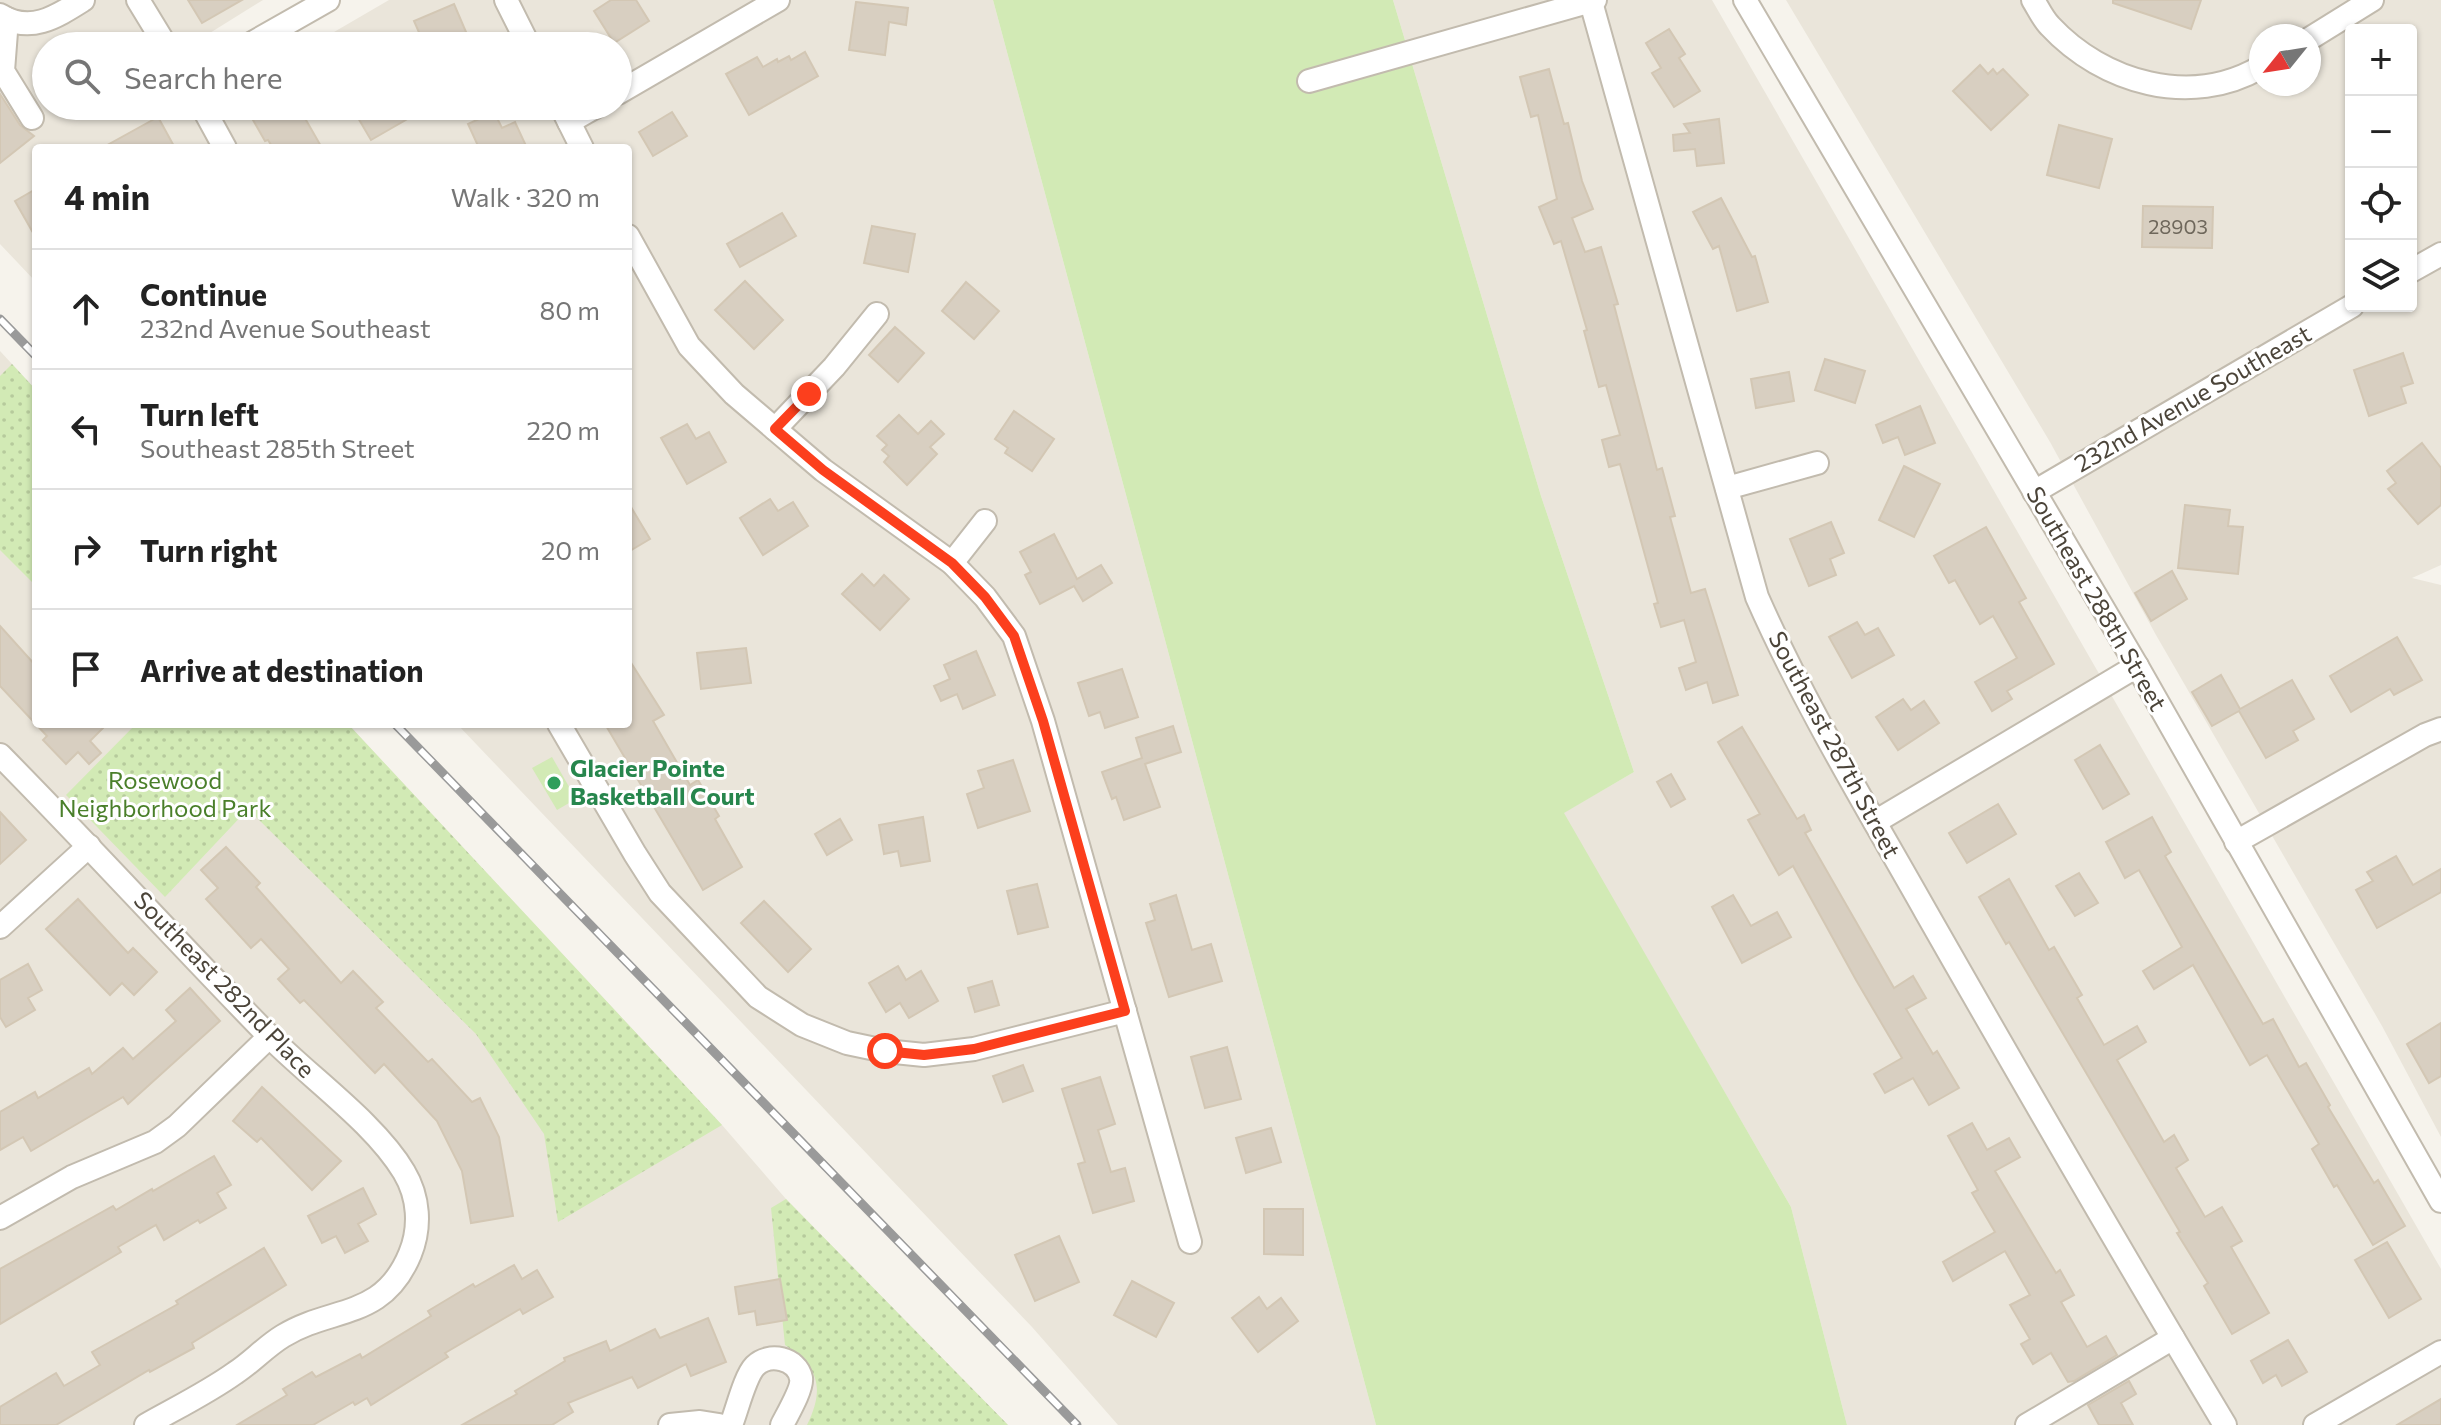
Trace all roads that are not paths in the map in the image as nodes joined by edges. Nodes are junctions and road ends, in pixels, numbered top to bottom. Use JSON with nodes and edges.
{"nodes":[{"id":1,"x":83,"y":0,"type":"edge"},
{"id":2,"x":138,"y":0,"type":"edge"},
{"id":3,"x":328,"y":0,"type":"edge"},
{"id":4,"x":506,"y":0,"type":"edge"},
{"id":5,"x":778,"y":0,"type":"edge"},
{"id":6,"x":1745,"y":0,"type":"edge"},
{"id":7,"x":2033,"y":0,"type":"edge"},
{"id":8,"x":2372,"y":0,"type":"edge"},
{"id":9,"x":1593,"y":1,"type":"edge"},
{"id":10,"x":4,"y":17,"type":"edge"},
{"id":11,"x":157,"y":32,"type":"edge"},
{"id":12,"x":272,"y":32,"type":"edge"},
{"id":13,"x":522,"y":32,"type":"edge"},
{"id":14,"x":2321,"y":32,"type":"edge"},
{"id":15,"x":2249,"y":72,"type":"edge"},
{"id":16,"x":1309,"y":81,"type":"dead end"},
{"id":17,"x":632,"y":85,"type":"edge"},
{"id":18,"x":32,"y":118,"type":"dead end"},
{"id":19,"x":208,"y":120,"type":"edge"},
{"id":20,"x":568,"y":120,"type":"edge"},
{"id":21,"x":219,"y":144,"type":"edge"},
{"id":22,"x":580,"y":144,"type":"edge"},
{"id":23,"x":632,"y":244,"type":"edge"},
{"id":24,"x":2441,"y":254,"type":"edge"},
{"id":25,"x":2417,"y":268,"type":"edge"},
{"id":26,"x":2345,"y":310,"type":"edge"},
{"id":27,"x":877,"y":314,"type":"dead end"},
{"id":28,"x":775,"y":429,"type":"junction"},
{"id":29,"x":1817,"y":463,"type":"dead end"},
{"id":30,"x":1727,"y":488,"type":"junction"},
{"id":31,"x":2034,"y":492,"type":"junction"},
{"id":32,"x":985,"y":521,"type":"dead end"},
{"id":33,"x":952,"y":563,"type":"junction"},
{"id":34,"x":2137,"y":666,"type":"junction"},
{"id":35,"x":561,"y":728,"type":"edge"},
{"id":36,"x":2441,"y":729,"type":"edge"},
{"id":37,"x":0,"y":755,"type":"edge"},
{"id":38,"x":1875,"y":822,"type":"junction"},
{"id":39,"x":2236,"y":842,"type":"junction"},
{"id":40,"x":89,"y":846,"type":"junction"},
{"id":41,"x":0,"y":927,"type":"edge"},
{"id":42,"x":1125,"y":1011,"type":"junction"},
{"id":43,"x":270,"y":1036,"type":"junction"},
{"id":44,"x":2441,"y":1201,"type":"edge"},
{"id":45,"x":0,"y":1218,"type":"edge"},
{"id":46,"x":1190,"y":1242,"type":"dead end"},
{"id":47,"x":2173,"y":1338,"type":"junction"},
{"id":48,"x":2441,"y":1352,"type":"edge"},
{"id":49,"x":146,"y":1425,"type":"edge"},
{"id":50,"x":670,"y":1425,"type":"edge"},
{"id":51,"x":719,"y":1425,"type":"edge"},
{"id":52,"x":731,"y":1425,"type":"edge"},
{"id":53,"x":782,"y":1425,"type":"edge"},
{"id":54,"x":2027,"y":1425,"type":"edge"},
{"id":55,"x":2225,"y":1425,"type":"edge"},
{"id":56,"x":2315,"y":1425,"type":"edge"}],
"edges":[{"from":1,"to":10,"type":"street"},
{"from":2,"to":11,"type":"street"},
{"from":3,"to":12,"type":"street"},
{"from":4,"to":13,"type":"street"},
{"from":5,"to":17,"type":"street"},
{"from":6,"to":31,"type":"street","name":"Southeast 288th Street"},
{"from":7,"to":15,"type":"street"},
{"from":8,"to":14,"type":"street"},
{"from":9,"to":16,"type":"street"},
{"from":9,"to":30,"type":"street","name":"Southeast 287th Street"},
{"from":10,"to":18,"type":"street"},
{"from":19,"to":21,"type":"street"},
{"from":20,"to":22,"type":"street"},
{"from":23,"to":28,"type":"street"},
{"from":24,"to":25,"type":"street"},
{"from":26,"to":31,"type":"street","name":"232nd Avenue Southeast"},
{"from":27,"to":28,"type":"street"},
{"from":28,"to":33,"type":"street"},
{"from":29,"to":30,"type":"street"},
{"from":30,"to":38,"type":"street","name":"Southeast 287th Street"},
{"from":31,"to":34,"type":"street","name":"Southeast 288th Street"},
{"from":32,"to":33,"type":"street"},
{"from":33,"to":42,"type":"street"},
{"from":34,"to":38,"type":"street"},
{"from":34,"to":39,"type":"street","name":"Southeast 288th Street"},
{"from":35,"to":42,"type":"street"},
{"from":36,"to":39,"type":"street"},
{"from":37,"to":40,"type":"street","name":"Southeast 282nd Place"},
{"from":38,"to":47,"type":"street","name":"Southeast 287th Street"},
{"from":39,"to":44,"type":"street","name":"Southeast 288th Street"},
{"from":40,"to":41,"type":"street"},
{"from":40,"to":43,"type":"street","name":"Southeast 282nd Place"},
{"from":42,"to":46,"type":"street"},
{"from":43,"to":45,"type":"street"},
{"from":43,"to":49,"type":"street","name":"Southeast 282nd Place"},
{"from":47,"to":54,"type":"street"},
{"from":47,"to":55,"type":"street","name":"Southeast 287th Street"},
{"from":48,"to":56,"type":"street"},
{"from":50,"to":51,"type":"street"},
{"from":52,"to":53,"type":"street"}]}
